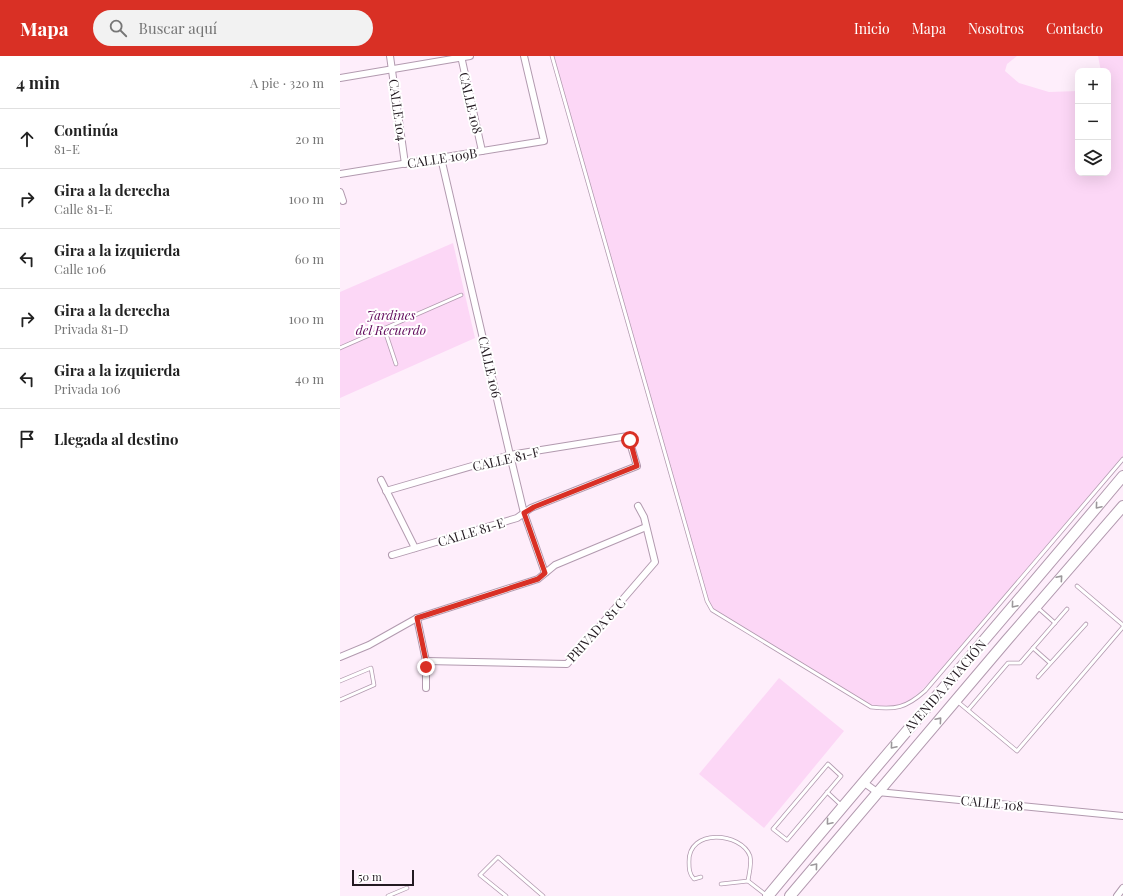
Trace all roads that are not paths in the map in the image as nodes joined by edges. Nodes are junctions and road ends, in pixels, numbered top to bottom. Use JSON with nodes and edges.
{"nodes":[{"id":1,"x":390,"y":56,"type":"edge"},
{"id":2,"x":470,"y":56,"type":"edge"},
{"id":3,"x":524,"y":56,"type":"edge"},
{"id":4,"x":552,"y":56,"type":"edge"},
{"id":5,"x":461,"y":57,"type":"edge"},
{"id":6,"x":392,"y":69,"type":"junction"},
{"id":7,"x":340,"y":78,"type":"edge"},
{"id":8,"x":482,"y":151,"type":"junction"},
{"id":9,"x":441,"y":158,"type":"junction"},
{"id":10,"x":405,"y":164,"type":"junction"},
{"id":11,"x":340,"y":174,"type":"edge"},
{"id":12,"x":340,"y":192,"type":"edge"},
{"id":13,"x":343,"y":201,"type":"dead end"},
{"id":14,"x":461,"y":295,"type":"dead end"},
{"id":15,"x":384,"y":328,"type":"junction"},
{"id":16,"x":340,"y":348,"type":"edge"},
{"id":17,"x":396,"y":364,"type":"dead end"},
{"id":18,"x":510,"y":455,"type":"junction"},
{"id":19,"x":1123,"y":459,"type":"edge"},
{"id":20,"x":637,"y":466,"type":"joint"},
{"id":21,"x":1123,"y":476,"type":"edge"},
{"id":22,"x":381,"y":480,"type":"dead end"},
{"id":23,"x":386,"y":491,"type":"junction"},
{"id":24,"x":638,"y":506,"type":"dead end"},
{"id":25,"x":1123,"y":506,"type":"edge"},
{"id":26,"x":524,"y":513,"type":"junction"},
{"id":27,"x":646,"y":527,"type":"junction"},
{"id":28,"x":415,"y":548,"type":"junction"},
{"id":29,"x":392,"y":555,"type":"dead end"},
{"id":30,"x":545,"y":573,"type":"junction"},
{"id":31,"x":1077,"y":586,"type":"dead end"},
{"id":32,"x":1036,"y":606,"type":"junction"},
{"id":33,"x":1067,"y":609,"type":"dead end"},
{"id":34,"x":417,"y":618,"type":"junction"},
{"id":35,"x":1055,"y":623,"type":"junction"},
{"id":36,"x":1086,"y":624,"type":"dead end"},
{"id":37,"x":1123,"y":626,"type":"edge"},
{"id":38,"x":1033,"y":648,"type":"junction"},
{"id":39,"x":340,"y":657,"type":"edge"},
{"id":40,"x":426,"y":661,"type":"junction"},
{"id":41,"x":1050,"y":663,"type":"junction"},
{"id":42,"x":1038,"y":677,"type":"dead end"},
{"id":43,"x":340,"y":681,"type":"edge"},
{"id":44,"x":426,"y":688,"type":"dead end"},
{"id":45,"x":340,"y":700,"type":"edge"},
{"id":46,"x":956,"y":700,"type":"junction"},
{"id":47,"x":968,"y":710,"type":"junction"},
{"id":48,"x":863,"y":782,"type":"junction"},
{"id":49,"x":827,"y":792,"type":"junction"},
{"id":50,"x":877,"y":792,"type":"junction"},
{"id":51,"x":842,"y":806,"type":"junction"},
{"id":52,"x":1123,"y":816,"type":"edge"},
{"id":53,"x":701,"y":877,"type":"dead end"},
{"id":54,"x":748,"y":881,"type":"junction"},
{"id":55,"x":721,"y":884,"type":"dead end"},
{"id":56,"x":407,"y":888,"type":"dead end"},
{"id":57,"x":1123,"y":888,"type":"edge"},
{"id":58,"x":388,"y":896,"type":"edge"},
{"id":59,"x":506,"y":896,"type":"edge"},
{"id":60,"x":543,"y":896,"type":"edge"},
{"id":61,"x":767,"y":896,"type":"edge"},
{"id":62,"x":790,"y":896,"type":"edge"},
{"id":63,"x":1117,"y":896,"type":"edge"}],
"edges":[{"from":1,"to":6,"type":"street","name":"CALLE 104"},
{"from":2,"to":5,"type":"street"},
{"from":3,"to":8,"type":"street","name":"CALLE 109B"},
{"from":4,"to":19,"type":"lane"},
{"from":5,"to":6,"type":"street"},
{"from":5,"to":8,"type":"street","name":"CALLE 108"},
{"from":6,"to":7,"type":"street"},
{"from":6,"to":10,"type":"street","name":"CALLE 104"},
{"from":8,"to":9,"type":"street","name":"CALLE 109B"},
{"from":9,"to":10,"type":"street","name":"CALLE 109B"},
{"from":9,"to":18,"type":"street","name":"CALLE 106"},
{"from":10,"to":11,"type":"street","name":"CALLE 109B"},
{"from":12,"to":13,"type":"street"},
{"from":14,"to":15,"type":"lane"},
{"from":15,"to":16,"type":"lane"},
{"from":15,"to":17,"type":"lane"},
{"from":18,"to":20,"type":"street","name":"CALLE 81-F"},
{"from":18,"to":23,"type":"street","name":"CALLE 81-F"},
{"from":18,"to":26,"type":"street","name":"CALLE 106"},
{"from":20,"to":26,"type":"street","name":"CALLE 81-E"},
{"from":21,"to":48,"type":"main road","name":"AVENIDA AVIACIÓN","one_way":true},
{"from":22,"to":23,"type":"street"},
{"from":23,"to":28,"type":"street"},
{"from":24,"to":27,"type":"street"},
{"from":32,"to":25,"type":"main road","name":"AVENIDA AVIACIÓN","one_way":true},
{"from":26,"to":28,"type":"street","name":"CALLE 81-E"},
{"from":26,"to":30,"type":"street","name":"CALLE 106"},
{"from":27,"to":30,"type":"street"},
{"from":27,"to":40,"type":"street","name":"PRIVADA 81 C"},
{"from":28,"to":29,"type":"street","name":"CALLE 81-E"},
{"from":30,"to":34,"type":"street"},
{"from":31,"to":37,"type":"lane"},
{"from":32,"to":35,"type":"lane"},
{"from":32,"to":46,"type":"main road","name":"AVENIDA AVIACIÓN"},
{"from":33,"to":35,"type":"lane"},
{"from":34,"to":39,"type":"street"},
{"from":34,"to":40,"type":"street"},
{"from":35,"to":38,"type":"lane"},
{"from":36,"to":41,"type":"lane"},
{"from":37,"to":47,"type":"lane"},
{"from":38,"to":41,"type":"lane"},
{"from":38,"to":47,"type":"lane"},
{"from":40,"to":44,"type":"street"},
{"from":41,"to":42,"type":"lane"},
{"from":43,"to":45,"type":"lane"},
{"from":46,"to":47,"type":"lane"},
{"from":50,"to":46,"type":"main road","name":"AVENIDA AVIACIÓN","one_way":true},
{"from":48,"to":50,"type":"street","name":"CALLE 108"},
{"from":48,"to":51,"type":"main road","name":"AVENIDA AVIACIÓN"},
{"from":49,"to":49,"type":"lane"},
{"from":49,"to":51,"type":"lane"},
{"from":50,"to":52,"type":"street","name":"CALLE 108"},
{"from":62,"to":50,"type":"main road","name":"AVENIDA AVIACIÓN","one_way":true},
{"from":51,"to":61,"type":"main road","name":"AVENIDA AVIACIÓN","one_way":true},
{"from":53,"to":54,"type":"lane"},
{"from":54,"to":55,"type":"lane"},
{"from":54,"to":61,"type":"lane"},
{"from":56,"to":58,"type":"lane"},
{"from":57,"to":63,"type":"street"},
{"from":59,"to":60,"type":"lane"}]}
